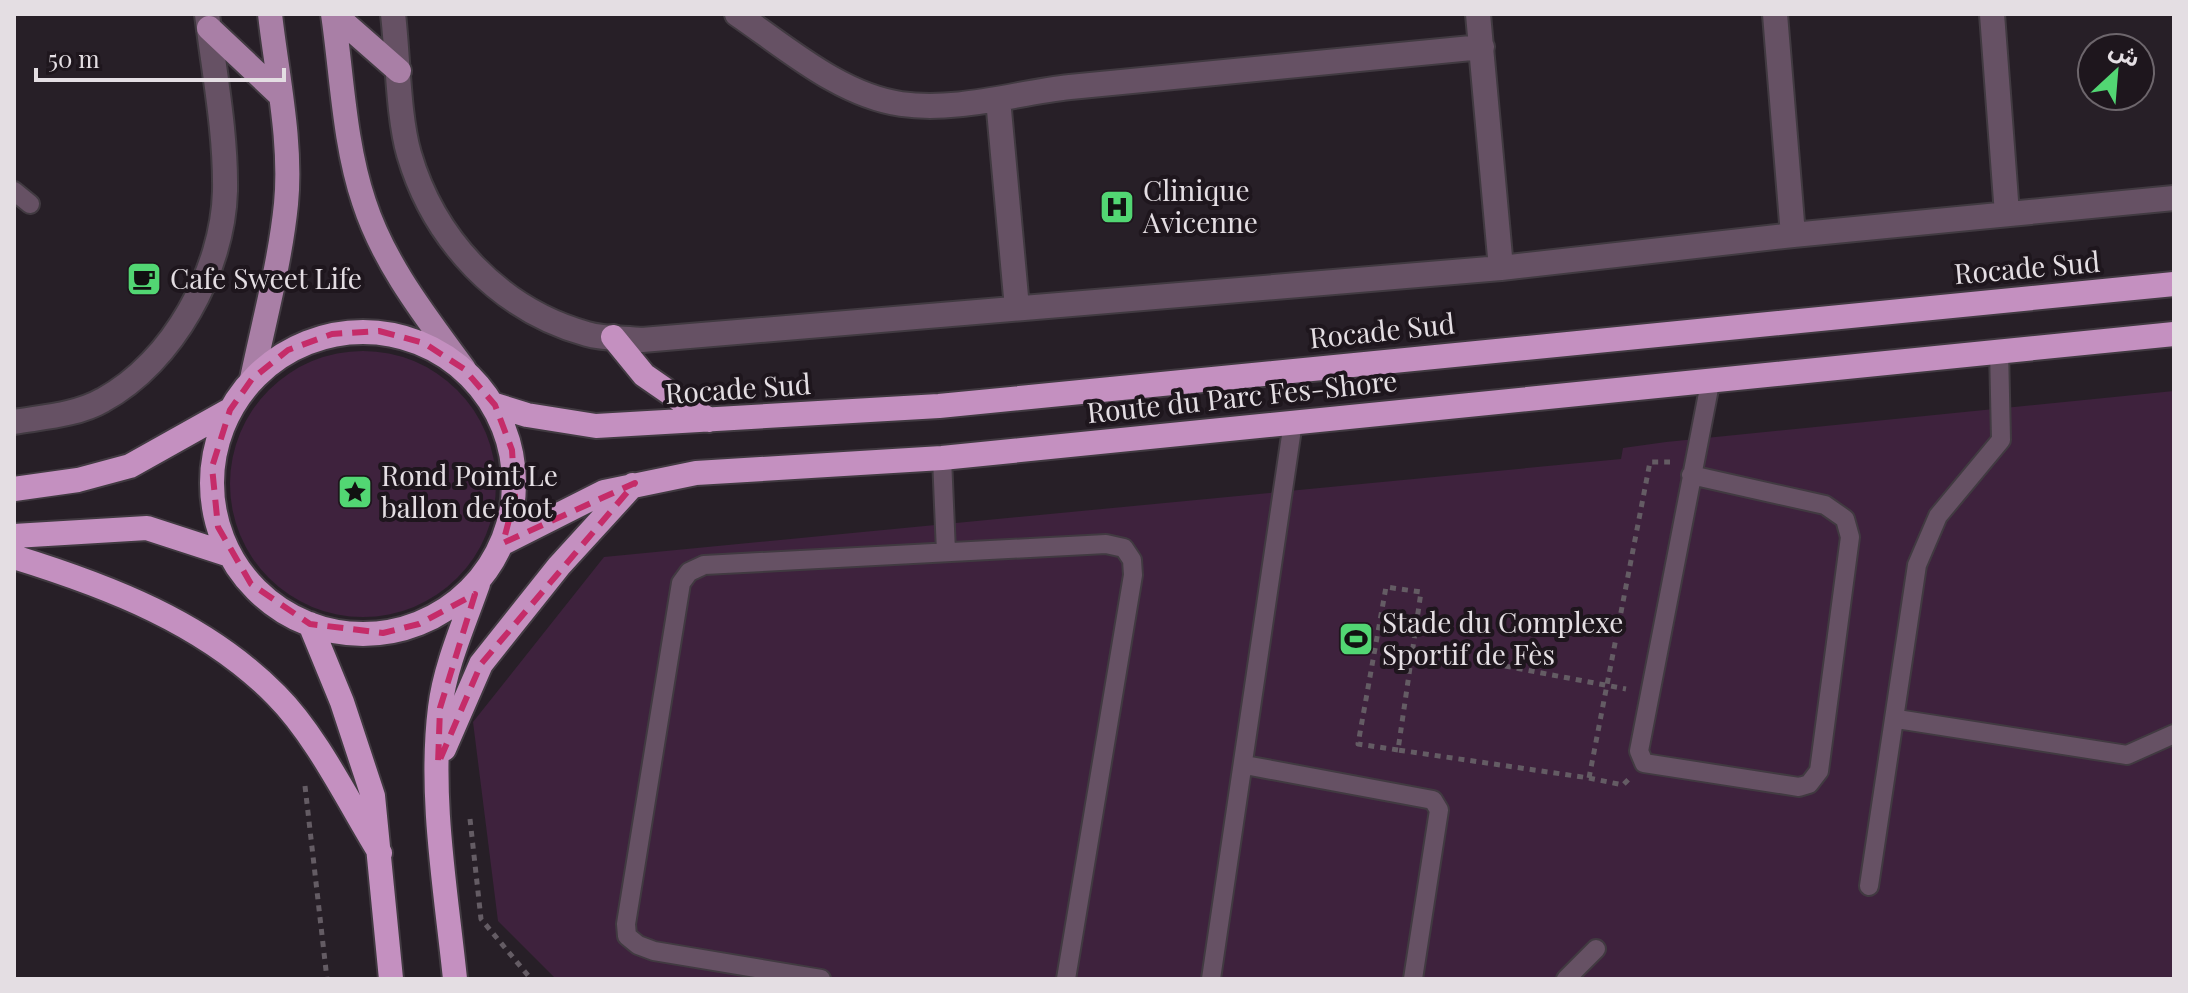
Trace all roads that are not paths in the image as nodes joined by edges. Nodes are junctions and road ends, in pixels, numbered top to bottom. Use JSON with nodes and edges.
{"nodes":[{"id":1,"x":270,"y":14,"type":"edge"},
{"id":2,"x":334,"y":14,"type":"edge"},
{"id":3,"x":393,"y":14,"type":"edge"},
{"id":4,"x":737,"y":14,"type":"edge"},
{"id":5,"x":1478,"y":14,"type":"edge"},
{"id":6,"x":1775,"y":14,"type":"edge"},
{"id":7,"x":1992,"y":14,"type":"edge"},
{"id":8,"x":208,"y":21,"type":"edge"},
{"id":9,"x":1482,"y":47,"type":"junction"},
{"id":10,"x":399,"y":71,"type":"junction"},
{"id":11,"x":280,"y":95,"type":"junction"},
{"id":12,"x":998,"y":99,"type":"junction"},
{"id":13,"x":14,"y":191,"type":"edge"},
{"id":14,"x":2174,"y":198,"type":"edge"},
{"id":15,"x":30,"y":204,"type":"dead end"},
{"id":16,"x":2007,"y":214,"type":"junction"},
{"id":17,"x":1793,"y":235,"type":"junction"},
{"id":18,"x":1501,"y":268,"type":"junction"},
{"id":19,"x":2174,"y":284,"type":"edge"},
{"id":20,"x":1017,"y":308,"type":"junction"},
{"id":21,"x":2174,"y":334,"type":"edge"},
{"id":22,"x":613,"y":337,"type":"junction"},
{"id":23,"x":1999,"y":349,"type":"junction"},
{"id":24,"x":464,"y":369,"type":"junction"},
{"id":25,"x":1711,"y":378,"type":"junction"},
{"id":26,"x":252,"y":379,"type":"junction"},
{"id":27,"x":495,"y":405,"type":"junction"},
{"id":28,"x":230,"y":410,"type":"junction"},
{"id":29,"x":709,"y":420,"type":"junction"},
{"id":30,"x":14,"y":422,"type":"edge"},
{"id":31,"x":1293,"y":422,"type":"junction"},
{"id":32,"x":942,"y":458,"type":"junction"},
{"id":33,"x":1692,"y":470,"type":"junction"},
{"id":34,"x":635,"y":483,"type":"junction"},
{"id":35,"x":14,"y":489,"type":"edge"},
{"id":36,"x":14,"y":536,"type":"edge"},
{"id":37,"x":503,"y":543,"type":"junction"},
{"id":38,"x":946,"y":552,"type":"junction"},
{"id":39,"x":230,"y":555,"type":"junction"},
{"id":40,"x":14,"y":557,"type":"edge"},
{"id":41,"x":479,"y":581,"type":"junction"},
{"id":42,"x":310,"y":624,"type":"junction"},
{"id":43,"x":1897,"y":719,"type":"junction"},
{"id":44,"x":2174,"y":734,"type":"edge"},
{"id":45,"x":438,"y":764,"type":"junction"},
{"id":46,"x":1245,"y":765,"type":"junction"},
{"id":47,"x":380,"y":853,"type":"junction"},
{"id":48,"x":1869,"y":886,"type":"dead end"},
{"id":49,"x":1596,"y":949,"type":"dead end"},
{"id":50,"x":391,"y":979,"type":"edge"},
{"id":51,"x":455,"y":979,"type":"edge"},
{"id":52,"x":821,"y":979,"type":"edge"},
{"id":53,"x":1066,"y":979,"type":"edge"},
{"id":54,"x":1211,"y":979,"type":"edge"},
{"id":55,"x":1413,"y":979,"type":"edge"},
{"id":56,"x":1566,"y":979,"type":"edge"}],
"edges":[{"from":1,"to":11,"type":"main road"},
{"from":2,"to":10,"type":"main road"},
{"from":2,"to":24,"type":"main road"},
{"from":3,"to":10,"type":"street"},
{"from":4,"to":12,"type":"street"},
{"from":5,"to":9,"type":"street"},
{"from":6,"to":17,"type":"street"},
{"from":7,"to":16,"type":"street"},
{"from":8,"to":11,"type":"main road"},
{"from":8,"to":30,"type":"street"},
{"from":9,"to":12,"type":"street"},
{"from":9,"to":18,"type":"street"},
{"from":10,"to":22,"type":"street"},
{"from":11,"to":26,"type":"main road"},
{"from":12,"to":20,"type":"street"},
{"from":13,"to":15,"type":"lane"},
{"from":14,"to":16,"type":"street"},
{"from":16,"to":17,"type":"street"},
{"from":17,"to":18,"type":"street"},
{"from":18,"to":20,"type":"street"},
{"from":19,"to":29,"type":"highway","name":"Rocade Sud"},
{"from":20,"to":22,"type":"street"},
{"from":21,"to":23,"type":"highway"},
{"from":22,"to":29,"type":"highway"},
{"from":23,"to":25,"type":"highway","name":"Route du Parc Fes-Shore"},
{"from":23,"to":43,"type":"lane"},
{"from":24,"to":26,"type":"highway"},
{"from":24,"to":27,"type":"highway"},
{"from":25,"to":31,"type":"highway","name":"Route du Parc Fes-Shore"},
{"from":25,"to":33,"type":"lane"},
{"from":26,"to":28,"type":"highway"},
{"from":27,"to":29,"type":"highway","name":"Rocade Sud"},
{"from":27,"to":37,"type":"highway"},
{"from":28,"to":35,"type":"highway"},
{"from":28,"to":39,"type":"highway"},
{"from":31,"to":32,"type":"highway","name":"Route du Parc Fes-Shore"},
{"from":31,"to":46,"type":"lane"},
{"from":32,"to":34,"type":"highway","name":"Route du Parc Fes-Shore"},
{"from":32,"to":38,"type":"lane"},
{"from":33,"to":33,"type":"lane"},
{"from":34,"to":37,"type":"highway","name":"Route du Parc Fes-Shore"},
{"from":34,"to":45,"type":"highway"},
{"from":36,"to":39,"type":"highway"},
{"from":37,"to":41,"type":"highway"},
{"from":38,"to":52,"type":"lane"},
{"from":38,"to":53,"type":"lane"},
{"from":39,"to":42,"type":"highway"},
{"from":40,"to":47,"type":"highway"},
{"from":41,"to":42,"type":"highway"},
{"from":41,"to":45,"type":"highway"},
{"from":42,"to":47,"type":"highway"},
{"from":43,"to":44,"type":"lane"},
{"from":43,"to":48,"type":"lane"},
{"from":45,"to":51,"type":"highway"},
{"from":46,"to":54,"type":"lane"},
{"from":46,"to":55,"type":"lane"},
{"from":47,"to":50,"type":"highway"},
{"from":49,"to":56,"type":"lane"}]}
